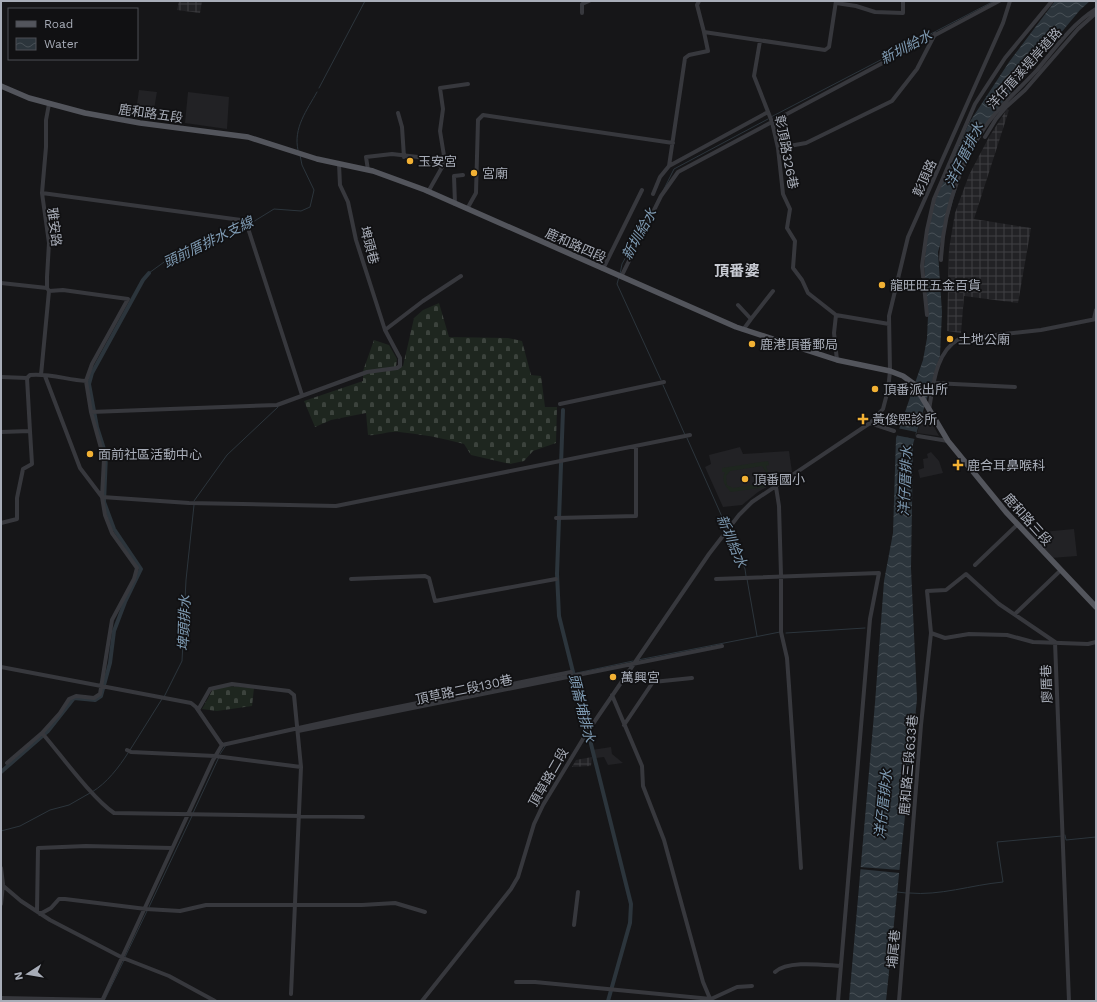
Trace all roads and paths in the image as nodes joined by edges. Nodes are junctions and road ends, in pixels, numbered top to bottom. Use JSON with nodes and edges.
{"nodes":[{"id":1,"x":589,"y":1,"type":"edge"},
{"id":2,"x":699,"y":1,"type":"edge"},
{"id":3,"x":903,"y":1,"type":"edge"},
{"id":4,"x":999,"y":1,"type":"edge"},
{"id":5,"x":1010,"y":1,"type":"edge"},
{"id":6,"x":1052,"y":1,"type":"edge"},
{"id":7,"x":836,"y":2,"type":"edge"},
{"id":8,"x":1096,"y":9,"type":"edge"},
{"id":9,"x":582,"y":13,"type":"dead end"},
{"id":10,"x":1096,"y":13,"type":"edge"},
{"id":11,"x":704,"y":32,"type":"junction"},
{"id":12,"x":936,"y":33,"type":"junction"},
{"id":13,"x":760,"y":41,"type":"junction"},
{"id":14,"x":468,"y":84,"type":"dead end"},
{"id":15,"x":1,"y":86,"type":"edge"},
{"id":16,"x":49,"y":104,"type":"junction"},
{"id":17,"x":398,"y":113,"type":"dead end"},
{"id":18,"x":770,"y":117,"type":"junction"},
{"id":19,"x":985,"y":137,"type":"dead end"},
{"id":20,"x":673,"y":143,"type":"junction"},
{"id":21,"x":778,"y":148,"type":"junction"},
{"id":22,"x":298,"y":153,"type":"joint"},
{"id":23,"x":404,"y":156,"type":"junction"},
{"id":24,"x":339,"y":164,"type":"junction"},
{"id":25,"x":669,"y":166,"type":"junction"},
{"id":26,"x":442,"y":167,"type":"junction"},
{"id":27,"x":368,"y":170,"type":"junction"},
{"id":28,"x":463,"y":175,"type":"dead end"},
{"id":29,"x":642,"y":190,"type":"dead end"},
{"id":30,"x":428,"y":192,"type":"junction"},
{"id":31,"x":42,"y":193,"type":"junction"},
{"id":32,"x":654,"y":194,"type":"dead end"},
{"id":33,"x":455,"y":204,"type":"junction"},
{"id":34,"x":467,"y":209,"type":"junction"},
{"id":35,"x":941,"y":260,"type":"dead end"},
{"id":36,"x":603,"y":269,"type":"junction"},
{"id":37,"x":461,"y":276,"type":"dead end"},
{"id":38,"x":621,"y":277,"type":"junction"},
{"id":39,"x":1,"y":283,"type":"edge"},
{"id":40,"x":48,"y":290,"type":"junction"},
{"id":41,"x":773,"y":291,"type":"dead end"},
{"id":42,"x":738,"y":304,"type":"dead end"},
{"id":43,"x":1096,"y":310,"type":"edge"},
{"id":44,"x":836,"y":315,"type":"junction"},
{"id":45,"x":927,"y":315,"type":"dead end"},
{"id":46,"x":751,"y":318,"type":"junction"},
{"id":47,"x":1095,"y":319,"type":"edge"},
{"id":48,"x":889,"y":324,"type":"junction"},
{"id":49,"x":385,"y":330,"type":"junction"},
{"id":50,"x":743,"y":330,"type":"junction"},
{"id":51,"x":837,"y":360,"type":"junction"},
{"id":52,"x":890,"y":371,"type":"junction"},
{"id":53,"x":43,"y":375,"type":"junction"},
{"id":54,"x":1,"y":377,"type":"edge"},
{"id":55,"x":28,"y":378,"type":"junction"},
{"id":56,"x":86,"y":381,"type":"junction"},
{"id":57,"x":910,"y":381,"type":"joint"},
{"id":58,"x":664,"y":382,"type":"dead end"},
{"id":59,"x":934,"y":383,"type":"junction"},
{"id":60,"x":1015,"y":387,"type":"dead end"},
{"id":61,"x":302,"y":395,"type":"junction"},
{"id":62,"x":560,"y":404,"type":"dead end"},
{"id":63,"x":928,"y":408,"type":"junction"},
{"id":64,"x":91,"y":412,"type":"junction"},
{"id":65,"x":870,"y":423,"type":"junction"},
{"id":66,"x":30,"y":431,"type":"junction"},
{"id":67,"x":894,"y":431,"type":"dead end"},
{"id":68,"x":1,"y":432,"type":"edge"},
{"id":69,"x":690,"y":435,"type":"dead end"},
{"id":70,"x":918,"y":436,"type":"dead end"},
{"id":71,"x":948,"y":441,"type":"junction"},
{"id":72,"x":636,"y":446,"type":"junction"},
{"id":73,"x":776,"y":487,"type":"junction"},
{"id":74,"x":102,"y":497,"type":"junction"},
{"id":75,"x":559,"y":518,"type":"dead end"},
{"id":76,"x":1,"y":522,"type":"edge"},
{"id":77,"x":1017,"y":525,"type":"junction"},
{"id":78,"x":975,"y":565,"type":"dead end"},
{"id":79,"x":1061,"y":570,"type":"junction"},
{"id":80,"x":781,"y":575,"type":"junction"},
{"id":81,"x":350,"y":579,"type":"dead end"},
{"id":82,"x":556,"y":579,"type":"dead end"},
{"id":83,"x":716,"y":579,"type":"dead end"},
{"id":84,"x":1096,"y":607,"type":"edge"},
{"id":85,"x":1015,"y":614,"type":"junction"},
{"id":86,"x":931,"y":633,"type":"junction"},
{"id":87,"x":1055,"y":642,"type":"junction"},
{"id":88,"x":1096,"y":642,"type":"edge"},
{"id":89,"x":722,"y":646,"type":"dead end"},
{"id":90,"x":634,"y":664,"type":"junction"},
{"id":91,"x":1,"y":667,"type":"edge"},
{"id":92,"x":571,"y":672,"type":"dead end"},
{"id":93,"x":692,"y":678,"type":"dead end"},
{"id":94,"x":102,"y":685,"type":"junction"},
{"id":95,"x":612,"y":695,"type":"junction"},
{"id":96,"x":198,"y":710,"type":"junction"},
{"id":97,"x":624,"y":725,"type":"junction"},
{"id":98,"x":298,"y":730,"type":"junction"},
{"id":99,"x":43,"y":734,"type":"junction"},
{"id":100,"x":222,"y":745,"type":"junction"},
{"id":101,"x":129,"y":751,"type":"dead end"},
{"id":102,"x":215,"y":756,"type":"junction"},
{"id":103,"x":7,"y":763,"type":"dead end"},
{"id":104,"x":301,"y":767,"type":"junction"},
{"id":105,"x":189,"y":813,"type":"junction"},
{"id":106,"x":299,"y":817,"type":"junction"},
{"id":107,"x":363,"y":817,"type":"dead end"},
{"id":108,"x":172,"y":848,"type":"junction"},
{"id":109,"x":1,"y":868,"type":"edge"},
{"id":110,"x":801,"y":868,"type":"dead end"},
{"id":111,"x":2,"y":884,"type":"edge"},
{"id":112,"x":578,"y":892,"type":"dead end"},
{"id":113,"x":907,"y":899,"type":"joint"},
{"id":114,"x":1,"y":904,"type":"edge"},
{"id":115,"x":296,"y":905,"type":"junction"},
{"id":116,"x":146,"y":909,"type":"junction"},
{"id":117,"x":424,"y":912,"type":"dead end"},
{"id":118,"x":38,"y":913,"type":"junction"},
{"id":119,"x":574,"y":925,"type":"dead end"},
{"id":120,"x":123,"y":958,"type":"junction"},
{"id":121,"x":841,"y":966,"type":"junction"},
{"id":122,"x":775,"y":972,"type":"dead end"},
{"id":123,"x":516,"y":982,"type":"dead end"},
{"id":124,"x":752,"y":986,"type":"dead end"},
{"id":125,"x":291,"y":994,"type":"dead end"},
{"id":126,"x":1,"y":998,"type":"edge"},
{"id":127,"x":711,"y":1000,"type":"edge"},
{"id":128,"x":102,"y":1001,"type":"edge"},
{"id":129,"x":215,"y":1001,"type":"edge"},
{"id":130,"x":422,"y":1001,"type":"edge"},
{"id":131,"x":838,"y":1001,"type":"edge"},
{"id":132,"x":899,"y":1001,"type":"edge"},
{"id":133,"x":1069,"y":1001,"type":"edge"}],
"edges":[{"from":1,"to":9,"type":"street"},
{"from":2,"to":11,"type":"street"},
{"from":3,"to":7,"type":"street"},
{"from":4,"to":12,"type":"street"},
{"from":5,"to":48,"type":"street","name":"彰頂路"},
{"from":6,"to":45,"type":"street","name":"洋仔厝溪堤岸道路"},
{"from":7,"to":13,"type":"street"},
{"from":8,"to":35,"type":"street","name":"洋仔厝溪堤岸道路"},
{"from":10,"to":19,"type":"street"},
{"from":11,"to":13,"type":"street"},
{"from":11,"to":20,"type":"street"},
{"from":12,"to":18,"type":"street"},
{"from":12,"to":21,"type":"street"},
{"from":13,"to":18,"type":"street","name":"彰頂路326巷"},
{"from":14,"to":26,"type":"street"},
{"from":15,"to":16,"type":"main road","name":"鹿和路五段"},
{"from":16,"to":22,"type":"main road","name":"鹿和路五段"},
{"from":16,"to":31,"type":"street","name":"雅安路"},
{"from":17,"to":23,"type":"street"},
{"from":18,"to":21,"type":"street","name":"彰頂路326巷"},
{"from":18,"to":25,"type":"street"},
{"from":18,"to":38,"type":"street"},
{"from":20,"to":25,"type":"street"},
{"from":20,"to":34,"type":"street"},
{"from":21,"to":44,"type":"street","name":"彰頂路326巷"},
{"from":22,"to":24,"type":"main road","name":"鹿和路四段"},
{"from":23,"to":26,"type":"street"},
{"from":23,"to":27,"type":"street"},
{"from":24,"to":27,"type":"main road","name":"鹿和路四段"},
{"from":24,"to":49,"type":"street","name":"埤頭巷"},
{"from":25,"to":32,"type":"street"},
{"from":26,"to":30,"type":"street"},
{"from":27,"to":30,"type":"main road","name":"鹿和路四段"},
{"from":28,"to":33,"type":"street"},
{"from":29,"to":36,"type":"street"},
{"from":30,"to":33,"type":"main road","name":"鹿和路四段"},
{"from":31,"to":40,"type":"street","name":"雅安路"},
{"from":31,"to":61,"type":"street"},
{"from":33,"to":34,"type":"main road","name":"鹿和路四段"},
{"from":34,"to":36,"type":"main road","name":"鹿和路四段"},
{"from":36,"to":38,"type":"main road","name":"鹿和路四段"},
{"from":37,"to":49,"type":"street"},
{"from":38,"to":50,"type":"main road","name":"鹿和路四段"},
{"from":39,"to":40,"type":"street"},
{"from":40,"to":53,"type":"street","name":"雅安路"},
{"from":40,"to":56,"type":"street"},
{"from":41,"to":46,"type":"street"},
{"from":42,"to":46,"type":"street"},
{"from":43,"to":47,"type":"street"},
{"from":44,"to":48,"type":"street","name":"彰頂路326巷"},
{"from":44,"to":51,"type":"street"},
{"from":46,"to":50,"type":"street"},
{"from":47,"to":59,"type":"street"},
{"from":48,"to":52,"type":"street","name":"彰頂路"},
{"from":49,"to":61,"type":"street","name":"埤頭巷"},
{"from":50,"to":51,"type":"main road","name":"鹿和路四段"},
{"from":51,"to":52,"type":"main road","name":"鹿和路四段"},
{"from":52,"to":57,"type":"main road","name":"鹿和路四段"},
{"from":52,"to":65,"type":"street","name":"彰頂路"},
{"from":53,"to":55,"type":"street"},
{"from":53,"to":56,"type":"street"},
{"from":53,"to":74,"type":"street","name":"雅安路"},
{"from":54,"to":55,"type":"street"},
{"from":55,"to":66,"type":"street"},
{"from":56,"to":64,"type":"street"},
{"from":57,"to":63,"type":"main road","name":"鹿和路三段"},
{"from":58,"to":62,"type":"street"},
{"from":59,"to":60,"type":"street"},
{"from":59,"to":63,"type":"street"},
{"from":61,"to":64,"type":"street"},
{"from":63,"to":71,"type":"main road","name":"鹿和路三段"},
{"from":64,"to":74,"type":"street"},
{"from":65,"to":67,"type":"street"},
{"from":65,"to":73,"type":"street","name":"彰頂路"},
{"from":66,"to":68,"type":"street"},
{"from":66,"to":76,"type":"street"},
{"from":69,"to":72,"type":"street"},
{"from":70,"to":71,"type":"street"},
{"from":71,"to":77,"type":"main road","name":"鹿和路三段"},
{"from":72,"to":74,"type":"street"},
{"from":72,"to":75,"type":"street"},
{"from":73,"to":80,"type":"street"},
{"from":73,"to":90,"type":"street","name":"頂草路二段"},
{"from":74,"to":94,"type":"street"},
{"from":77,"to":78,"type":"street"},
{"from":77,"to":79,"type":"main road","name":"鹿和路三段"},
{"from":79,"to":84,"type":"main road","name":"鹿和路三段"},
{"from":79,"to":85,"type":"street"},
{"from":80,"to":83,"type":"street"},
{"from":80,"to":110,"type":"street"},
{"from":80,"to":121,"type":"street"},
{"from":81,"to":82,"type":"street"},
{"from":85,"to":86,"type":"street","name":"鹿和路三段633巷"},
{"from":85,"to":87,"type":"street"},
{"from":86,"to":87,"type":"street"},
{"from":86,"to":113,"type":"street","name":"鹿和路三段633巷"},
{"from":87,"to":88,"type":"street"},
{"from":87,"to":133,"type":"street","name":"廖厝巷"},
{"from":89,"to":90,"type":"street","name":"頂草路二段130巷"},
{"from":90,"to":95,"type":"street","name":"頂草路二段"},
{"from":90,"to":98,"type":"street","name":"頂草路二段130巷"},
{"from":91,"to":94,"type":"street"},
{"from":92,"to":98,"type":"street"},
{"from":93,"to":97,"type":"street"},
{"from":94,"to":96,"type":"street"},
{"from":94,"to":99,"type":"street"},
{"from":95,"to":97,"type":"street"},
{"from":95,"to":130,"type":"street","name":"頂草路二段"},
{"from":96,"to":98,"type":"street"},
{"from":96,"to":100,"type":"street"},
{"from":97,"to":127,"type":"street"},
{"from":98,"to":100,"type":"street"},
{"from":98,"to":104,"type":"street"},
{"from":99,"to":103,"type":"street"},
{"from":99,"to":105,"type":"street"},
{"from":100,"to":102,"type":"street"},
{"from":101,"to":102,"type":"street"},
{"from":102,"to":104,"type":"street"},
{"from":102,"to":105,"type":"street"},
{"from":104,"to":106,"type":"street"},
{"from":105,"to":106,"type":"street"},
{"from":105,"to":108,"type":"street"},
{"from":106,"to":107,"type":"street"},
{"from":106,"to":115,"type":"street"},
{"from":108,"to":116,"type":"street"},
{"from":108,"to":118,"type":"street"},
{"from":109,"to":111,"type":"street"},
{"from":111,"to":114,"type":"street"},
{"from":111,"to":118,"type":"street"},
{"from":112,"to":119,"type":"street"},
{"from":113,"to":132,"type":"street","name":"埔尾巷"},
{"from":115,"to":116,"type":"street"},
{"from":115,"to":117,"type":"street"},
{"from":115,"to":125,"type":"street"},
{"from":116,"to":118,"type":"street"},
{"from":116,"to":120,"type":"street"},
{"from":118,"to":120,"type":"street"},
{"from":120,"to":128,"type":"street"},
{"from":120,"to":129,"type":"street"},
{"from":121,"to":122,"type":"street"},
{"from":121,"to":131,"type":"street"},
{"from":123,"to":127,"type":"street"},
{"from":124,"to":127,"type":"street"},
{"from":126,"to":128,"type":"street"}]}
